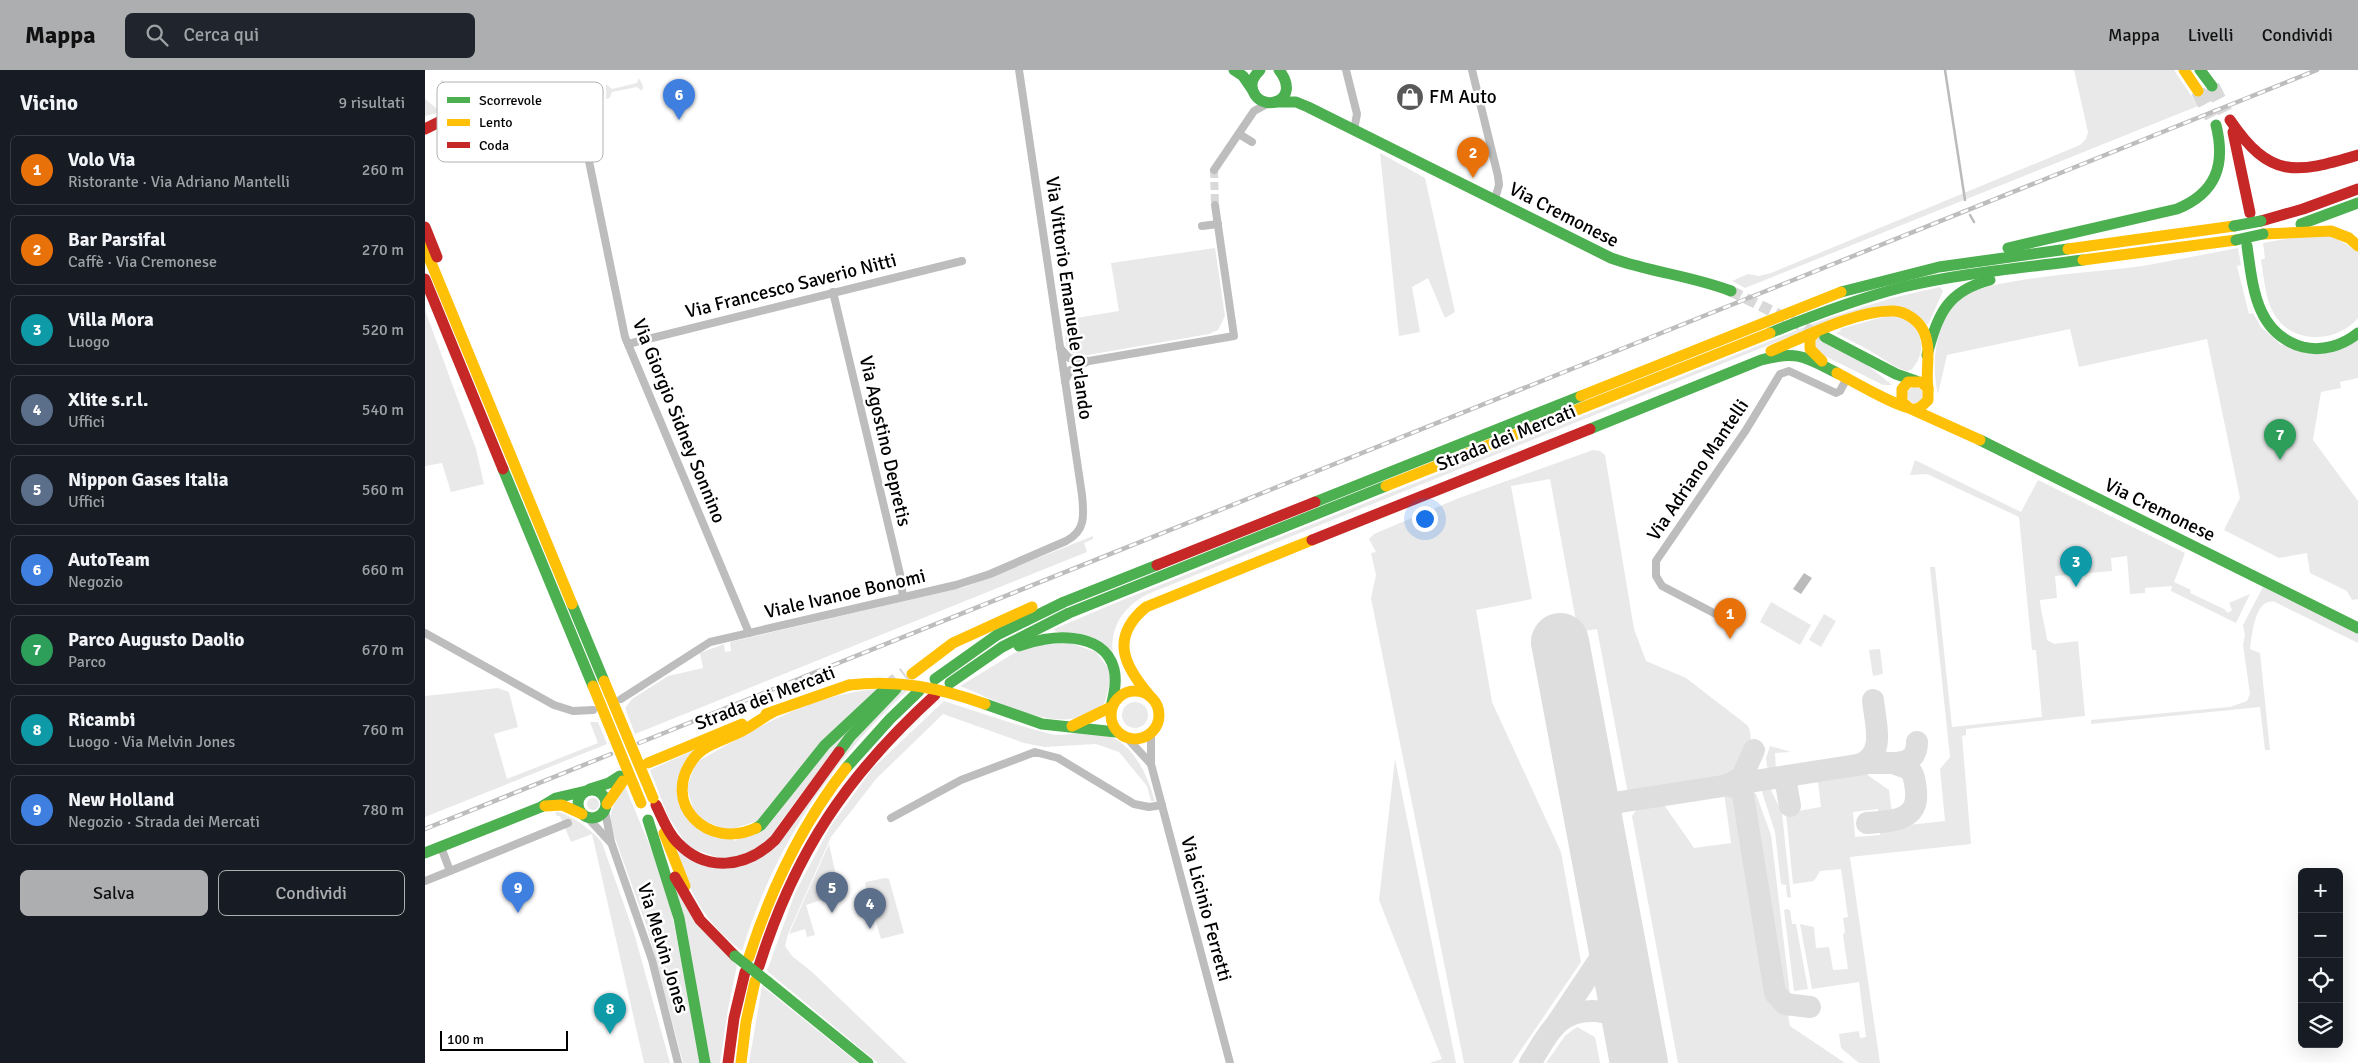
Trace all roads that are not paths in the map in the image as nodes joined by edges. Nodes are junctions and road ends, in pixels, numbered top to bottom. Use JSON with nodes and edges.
{"nodes":[{"id":1,"x":1019,"y":70,"type":"edge"},
{"id":2,"x":1259,"y":70,"type":"edge"},
{"id":3,"x":1346,"y":70,"type":"edge"},
{"id":4,"x":1472,"y":70,"type":"edge"},
{"id":5,"x":2184,"y":70,"type":"edge"},
{"id":6,"x":2201,"y":70,"type":"edge"},
{"id":7,"x":1237,"y":71,"type":"edge"},
{"id":8,"x":1283,"y":74,"type":"edge"},
{"id":9,"x":2212,"y":86,"type":"tunnel mouth"},
{"id":10,"x":2199,"y":91,"type":"tunnel mouth"},
{"id":11,"x":1253,"y":92,"type":"junction"},
{"id":12,"x":1272,"y":103,"type":"junction"},
{"id":13,"x":1308,"y":108,"type":"junction"},
{"id":14,"x":1254,"y":111,"type":"junction"},
{"id":15,"x":437,"y":123,"type":"edge"},
{"id":16,"x":425,"y":129,"type":"edge"},
{"id":17,"x":1353,"y":130,"type":"junction"},
{"id":18,"x":1239,"y":134,"type":"junction"},
{"id":19,"x":1253,"y":142,"type":"dead end"},
{"id":20,"x":2358,"y":155,"type":"edge"},
{"id":21,"x":589,"y":162,"type":"edge"},
{"id":22,"x":1214,"y":170,"type":"tunnel mouth"},
{"id":23,"x":2358,"y":189,"type":"edge"},
{"id":24,"x":1495,"y":200,"type":"junction"},
{"id":25,"x":2358,"y":203,"type":"edge"},
{"id":26,"x":1215,"y":205,"type":"tunnel mouth"},
{"id":27,"x":1218,"y":224,"type":"junction"},
{"id":28,"x":1202,"y":226,"type":"dead end"},
{"id":29,"x":425,"y":227,"type":"edge"},
{"id":30,"x":2263,"y":234,"type":"junction"},
{"id":31,"x":2358,"y":246,"type":"edge"},
{"id":32,"x":425,"y":248,"type":"edge"},
{"id":33,"x":2151,"y":252,"type":"junction"},
{"id":34,"x":962,"y":261,"type":"dead end"},
{"id":35,"x":1934,"y":268,"type":"junction"},
{"id":36,"x":425,"y":279,"type":"edge"},
{"id":37,"x":1731,"y":291,"type":"tunnel mouth"},
{"id":38,"x":833,"y":292,"type":"junction"},
{"id":39,"x":449,"y":307,"type":"junction"},
{"id":40,"x":2358,"y":323,"type":"edge"},
{"id":41,"x":2358,"y":333,"type":"edge"},
{"id":42,"x":1820,"y":335,"type":"junction"},
{"id":43,"x":628,"y":344,"type":"junction"},
{"id":44,"x":1059,"y":344,"type":"junction"},
{"id":45,"x":1927,"y":355,"type":"junction"},
{"id":46,"x":1090,"y":361,"type":"junction"},
{"id":47,"x":1879,"y":366,"type":"junction"},
{"id":48,"x":1847,"y":378,"type":"junction"},
{"id":49,"x":1918,"y":381,"type":"junction"},
{"id":50,"x":1065,"y":383,"type":"junction"},
{"id":51,"x":1863,"y":386,"type":"junction"},
{"id":52,"x":1929,"y":392,"type":"junction"},
{"id":53,"x":1900,"y":395,"type":"junction"},
{"id":54,"x":1909,"y":408,"type":"junction"},
{"id":55,"x":1948,"y":424,"type":"junction"},
{"id":56,"x":1081,"y":530,"type":"joint"},
{"id":57,"x":1137,"y":572,"type":"junction"},
{"id":58,"x":903,"y":597,"type":"junction"},
{"id":59,"x":1733,"y":623,"type":"dead end"},
{"id":60,"x":2358,"y":628,"type":"edge"},
{"id":61,"x":425,"y":633,"type":"edge"},
{"id":62,"x":749,"y":633,"type":"junction"},
{"id":63,"x":908,"y":674,"type":"tunnel mouth"},
{"id":64,"x":935,"y":678,"type":"dead end"},
{"id":65,"x":919,"y":692,"type":"dead end"},
{"id":66,"x":935,"y":695,"type":"dead end"},
{"id":67,"x":1151,"y":696,"type":"junction"},
{"id":68,"x":621,"y":699,"type":"dead end"},
{"id":69,"x":1113,"y":704,"type":"junction"},
{"id":70,"x":593,"y":710,"type":"dead end"},
{"id":71,"x":773,"y":712,"type":"junction"},
{"id":72,"x":1072,"y":726,"type":"junction"},
{"id":73,"x":1116,"y":732,"type":"junction"},
{"id":74,"x":1151,"y":733,"type":"junction"},
{"id":75,"x":1128,"y":739,"type":"junction"},
{"id":76,"x":647,"y":763,"type":"dead end"},
{"id":77,"x":1151,"y":764,"type":"junction"},
{"id":78,"x":588,"y":790,"type":"junction"},
{"id":79,"x":654,"y":802,"type":"junction"},
{"id":80,"x":1162,"y":805,"type":"junction"},
{"id":81,"x":541,"y":807,"type":"junction"},
{"id":82,"x":606,"y":808,"type":"junction"},
{"id":83,"x":585,"y":816,"type":"junction"},
{"id":84,"x":891,"y":818,"type":"dead end"},
{"id":85,"x":648,"y":820,"type":"junction"},
{"id":86,"x":568,"y":823,"type":"dead end"},
{"id":87,"x":612,"y":844,"type":"junction"},
{"id":88,"x":441,"y":847,"type":"junction"},
{"id":89,"x":425,"y":853,"type":"edge"},
{"id":90,"x":450,"y":871,"type":"junction"},
{"id":91,"x":425,"y":881,"type":"edge"},
{"id":92,"x":693,"y":908,"type":"junction"},
{"id":93,"x":749,"y":957,"type":"dead end"},
{"id":94,"x":759,"y":966,"type":"dead end"},
{"id":95,"x":745,"y":972,"type":"dead end"},
{"id":96,"x":755,"y":981,"type":"dead end"},
{"id":97,"x":678,"y":1063,"type":"edge"},
{"id":98,"x":705,"y":1063,"type":"edge"},
{"id":99,"x":729,"y":1063,"type":"edge"},
{"id":100,"x":741,"y":1063,"type":"edge"},
{"id":101,"x":868,"y":1063,"type":"edge"},
{"id":102,"x":1230,"y":1063,"type":"edge"}],
"edges":[{"from":1,"to":44,"type":"street","name":"Via Vittorio Emanuele Orlando"},
{"from":2,"to":7,"type":"main road"},
{"from":2,"to":11,"type":"main road"},
{"from":3,"to":17,"type":"street"},
{"from":4,"to":24,"type":"street"},
{"from":5,"to":10,"type":"main road"},
{"from":6,"to":9,"type":"main road"},
{"from":7,"to":11,"type":"main road"},
{"from":8,"to":12,"type":"main road"},
{"from":8,"to":13,"type":"main road"},
{"from":11,"to":12,"type":"main road"},
{"from":11,"to":14,"type":"street"},
{"from":12,"to":13,"type":"main road"},
{"from":12,"to":14,"type":"street"},
{"from":13,"to":17,"type":"main road","name":"Via Cremonese"},
{"from":14,"to":18,"type":"street"},
{"from":15,"to":16,"type":"main road"},
{"from":17,"to":24,"type":"main road","name":"Via Cremonese"},
{"from":18,"to":19,"type":"street"},
{"from":18,"to":22,"type":"street"},
{"from":20,"to":35,"type":"main road"},
{"from":21,"to":43,"type":"street","name":"Via Giorgio Sidney Sonnino"},
{"from":23,"to":35,"type":"main road","bridge":true},
{"from":24,"to":37,"type":"main road","name":"Via Cremonese"},
{"from":25,"to":30,"type":"main road"},
{"from":26,"to":27,"type":"street"},
{"from":27,"to":28,"type":"street"},
{"from":27,"to":46,"type":"street"},
{"from":29,"to":39,"type":"main road"},
{"from":30,"to":31,"type":"main road"},
{"from":30,"to":33,"type":"main road","bridge":true},
{"from":32,"to":39,"type":"main road"},
{"from":33,"to":45,"type":"main road"},
{"from":33,"to":69,"type":"main road"},
{"from":34,"to":38,"type":"street","name":"Via Francesco Saverio Nitti"},
{"from":35,"to":57,"type":"main road"},
{"from":36,"to":85,"type":"main road","bridge":true},
{"from":38,"to":43,"type":"street","name":"Via Francesco Saverio Nitti"},
{"from":38,"to":58,"type":"street","name":"Via Agostino Depretis"},
{"from":39,"to":79,"type":"main road","bridge":true},
{"from":40,"to":41,"type":"main road"},
{"from":42,"to":45,"type":"main road","name":"Strada dei Mercati"},
{"from":42,"to":47,"type":"main road","name":"Via Cremonese"},
{"from":42,"to":51,"type":"main road"},
{"from":42,"to":69,"type":"main road","name":"Strada dei Mercati"},
{"from":43,"to":62,"type":"street","name":"Via Giorgio Sidney Sonnino"},
{"from":44,"to":46,"type":"street"},
{"from":44,"to":50,"type":"street","name":"Via Vittorio Emanuele Orlando"},
{"from":45,"to":52,"type":"main road","name":"Strada dei Mercati"},
{"from":46,"to":50,"type":"street"},
{"from":47,"to":49,"type":"main road","name":"Via Cremonese"},
{"from":47,"to":53,"type":"main road","name":"Via Cremonese"},
{"from":48,"to":51,"type":"main road","name":"Strada dei Mercati"},
{"from":48,"to":59,"type":"street","name":"Via Adriano Mantelli"},
{"from":48,"to":67,"type":"main road","name":"Strada dei Mercati"},
{"from":49,"to":52,"type":"main road","name":"Via Cremonese"},
{"from":49,"to":53,"type":"main road"},
{"from":50,"to":56,"type":"street","name":"Via Vittorio Emanuele Orlando"},
{"from":51,"to":54,"type":"main road","name":"Strada dei Mercati"},
{"from":52,"to":54,"type":"main road"},
{"from":52,"to":55,"type":"main road","name":"Via Cremonese"},
{"from":53,"to":54,"type":"main road","name":"Via Cremonese"},
{"from":54,"to":55,"type":"main road","name":"Via Cremonese"},
{"from":55,"to":60,"type":"main road","name":"Via Cremonese"},
{"from":56,"to":58,"type":"street","name":"Viale Ivanoe Bonomi"},
{"from":57,"to":63,"type":"main road"},
{"from":57,"to":64,"type":"main road"},
{"from":58,"to":62,"type":"street","name":"Viale Ivanoe Bonomi"},
{"from":61,"to":70,"type":"street"},
{"from":62,"to":68,"type":"street","name":"Viale Ivanoe Bonomi"},
{"from":65,"to":93,"type":"main road"},
{"from":66,"to":94,"type":"main road"},
{"from":67,"to":69,"type":"main road","name":"Strada dei Mercati"},
{"from":67,"to":74,"type":"main road","name":"Strada dei Mercati"},
{"from":69,"to":72,"type":"main road","name":"Strada dei Mercati"},
{"from":69,"to":73,"type":"main road","name":"Strada dei Mercati"},
{"from":71,"to":72,"type":"main road","name":"Strada dei Mercati","bridge":true},
{"from":71,"to":76,"type":"main road","name":"Strada dei Mercati"},
{"from":71,"to":79,"type":"main road"},
{"from":72,"to":73,"type":"main road","name":"Strada dei Mercati"},
{"from":73,"to":75,"type":"main road","name":"Strada dei Mercati"},
{"from":74,"to":75,"type":"main road"},
{"from":74,"to":77,"type":"street"},
{"from":75,"to":77,"type":"street"},
{"from":77,"to":80,"type":"street","name":"Via Licinio Ferretti"},
{"from":78,"to":81,"type":"main road"},
{"from":78,"to":82,"type":"main road"},
{"from":78,"to":82,"type":"main road"},
{"from":78,"to":83,"type":"main road"},
{"from":79,"to":92,"type":"main road"},
{"from":80,"to":84,"type":"street"},
{"from":80,"to":102,"type":"street","name":"Via Licinio Ferretti"},
{"from":81,"to":83,"type":"main road"},
{"from":81,"to":88,"type":"main road"},
{"from":82,"to":83,"type":"main road"},
{"from":82,"to":87,"type":"street","name":"Via Melvin Jones"},
{"from":83,"to":87,"type":"street","name":"Via Melvin Jones"},
{"from":85,"to":92,"type":"main road"},
{"from":85,"to":98,"type":"main road"},
{"from":86,"to":90,"type":"street"},
{"from":87,"to":97,"type":"street","name":"Via Melvin Jones"},
{"from":88,"to":89,"type":"main road"},
{"from":88,"to":90,"type":"street"},
{"from":90,"to":91,"type":"street"},
{"from":92,"to":101,"type":"main road","bridge":true},
{"from":95,"to":99,"type":"main road"},
{"from":96,"to":100,"type":"main road"}]}
